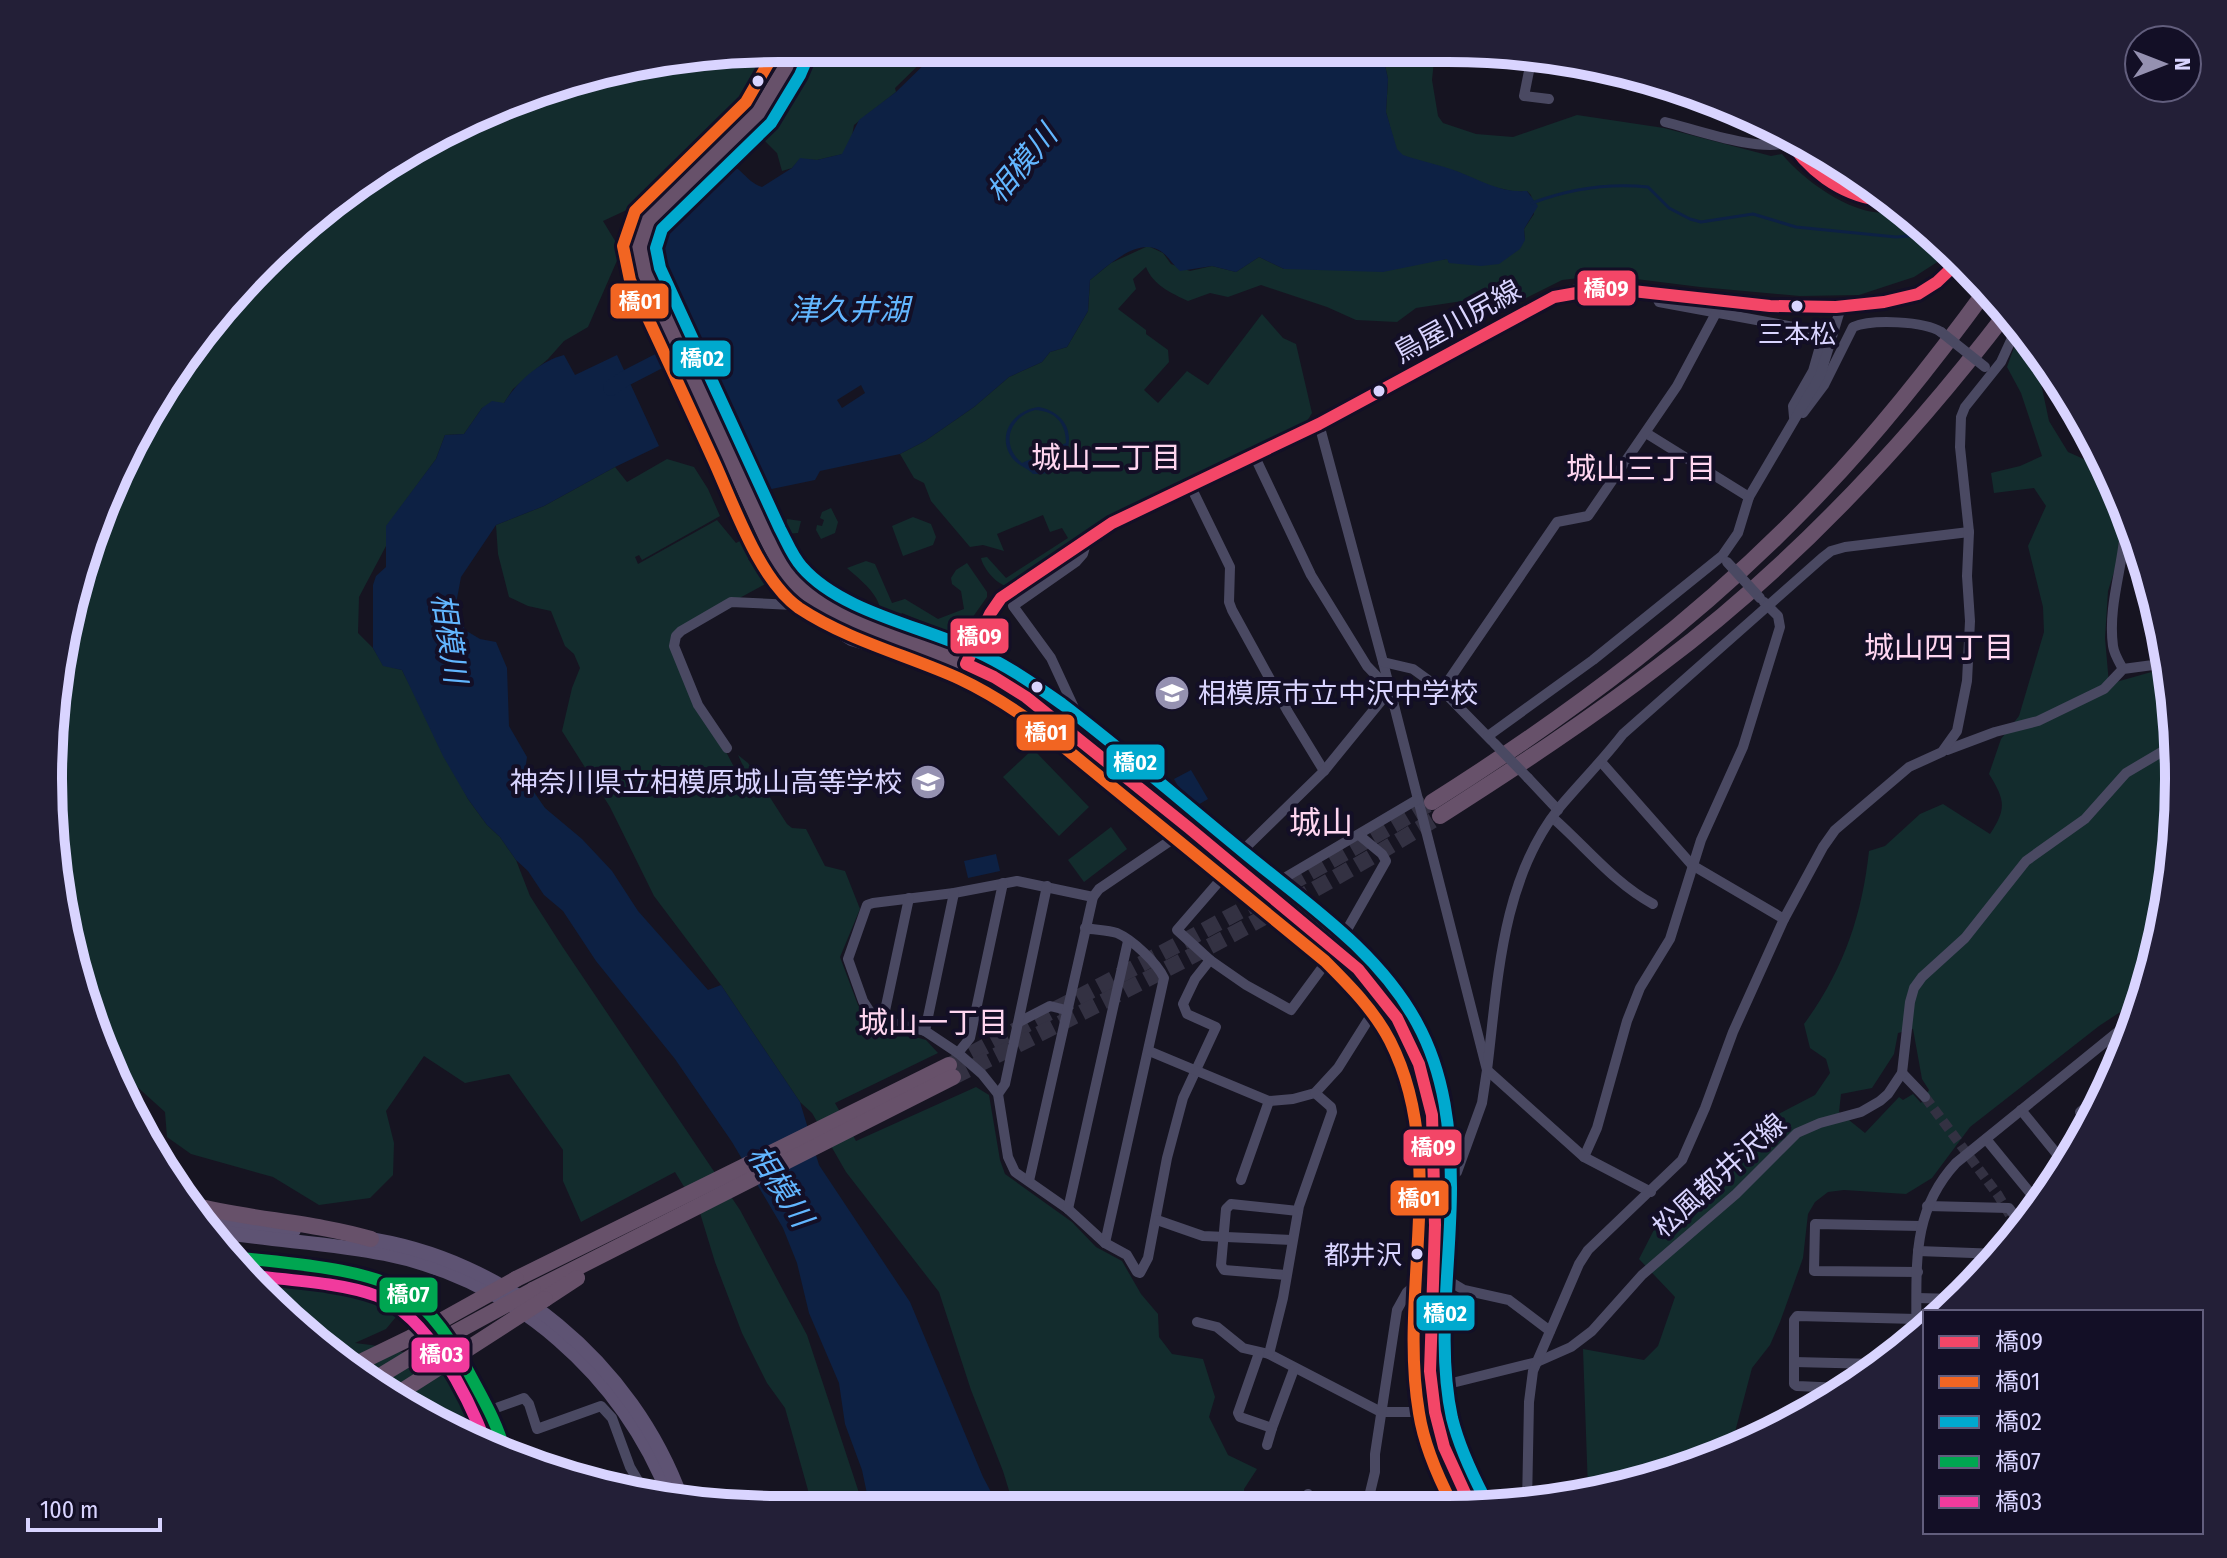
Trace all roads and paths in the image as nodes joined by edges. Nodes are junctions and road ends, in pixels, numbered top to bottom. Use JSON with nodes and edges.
{"nodes":[{"id":1,"x":788,"y":62,"type":"edge"},
{"id":2,"x":1530,"y":67,"type":"edge"},
{"id":3,"x":1549,"y":99,"type":"dead end"},
{"id":4,"x":1665,"y":122,"type":"dead end"},
{"id":5,"x":1781,"y":144,"type":"edge"},
{"id":6,"x":1799,"y":154,"type":"edge"},
{"id":7,"x":1867,"y":198,"type":"edge"},
{"id":8,"x":1951,"y":268,"type":"edge"},
{"id":9,"x":1655,"y":293,"type":"junction"},
{"id":10,"x":1980,"y":298,"type":"edge"},
{"id":11,"x":1841,"y":307,"type":"junction"},
{"id":12,"x":1716,"y":313,"type":"junction"},
{"id":13,"x":2000,"y":322,"type":"edge"},
{"id":14,"x":2013,"y":337,"type":"edge"},
{"id":15,"x":1989,"y":370,"type":"junction"},
{"id":16,"x":1794,"y":417,"type":"junction"},
{"id":17,"x":1319,"y":424,"type":"junction"},
{"id":18,"x":1646,"y":433,"type":"junction"},
{"id":19,"x":1254,"y":455,"type":"junction"},
{"id":20,"x":1190,"y":485,"type":"junction"},
{"id":21,"x":1749,"y":497,"type":"junction"},
{"id":22,"x":1969,"y":532,"type":"junction"},
{"id":23,"x":1087,"y":539,"type":"junction"},
{"id":24,"x":2124,"y":542,"type":"edge"},
{"id":25,"x":1724,"y":559,"type":"junction"},
{"id":26,"x":1769,"y":607,"type":"junction"},
{"id":27,"x":1383,"y":662,"type":"junction"},
{"id":28,"x":966,"y":664,"type":"junction"},
{"id":29,"x":2155,"y":665,"type":"edge"},
{"id":30,"x":2123,"y":669,"type":"junction"},
{"id":31,"x":1390,"y":690,"type":"junction"},
{"id":32,"x":1442,"y":690,"type":"junction"},
{"id":33,"x":1054,"y":719,"type":"junction"},
{"id":34,"x":1491,"y":740,"type":"junction"},
{"id":35,"x":1087,"y":744,"type":"junction"},
{"id":36,"x":727,"y":748,"type":"dead end"},
{"id":37,"x":2164,"y":751,"type":"edge"},
{"id":38,"x":1942,"y":752,"type":"junction"},
{"id":39,"x":1602,"y":763,"type":"junction"},
{"id":40,"x":1324,"y":771,"type":"junction"},
{"id":41,"x":1430,"y":806,"type":"junction"},
{"id":42,"x":1555,"y":814,"type":"junction"},
{"id":43,"x":1189,"y":828,"type":"junction"},
{"id":44,"x":1359,"y":835,"type":"junction"},
{"id":45,"x":1232,"y":863,"type":"junction"},
{"id":46,"x":1692,"y":865,"type":"junction"},
{"id":47,"x":1294,"y":876,"type":"dead end"},
{"id":48,"x":1003,"y":883,"type":"junction"},
{"id":49,"x":1047,"y":886,"type":"junction"},
{"id":50,"x":954,"y":893,"type":"junction"},
{"id":51,"x":1093,"y":897,"type":"junction"},
{"id":52,"x":909,"y":898,"type":"junction"},
{"id":53,"x":1653,"y":904,"type":"dead end"},
{"id":54,"x":1784,"y":919,"type":"junction"},
{"id":55,"x":1085,"y":928,"type":"junction"},
{"id":56,"x":1128,"y":941,"type":"junction"},
{"id":57,"x":1336,"y":949,"type":"junction"},
{"id":58,"x":1210,"y":960,"type":"junction"},
{"id":59,"x":1382,"y":997,"type":"junction"},
{"id":60,"x":1066,"y":1010,"type":"junction"},
{"id":61,"x":883,"y":1020,"type":"junction"},
{"id":62,"x":1019,"y":1022,"type":"junction"},
{"id":63,"x":925,"y":1031,"type":"junction"},
{"id":64,"x":2118,"y":1031,"type":"edge"},
{"id":65,"x":1149,"y":1051,"type":"junction"},
{"id":66,"x":953,"y":1065,"type":"junction"},
{"id":67,"x":1197,"y":1070,"type":"junction"},
{"id":68,"x":1487,"y":1070,"type":"junction"},
{"id":69,"x":1902,"y":1073,"type":"junction"},
{"id":70,"x":1315,"y":1093,"type":"junction"},
{"id":71,"x":998,"y":1094,"type":"junction"},
{"id":72,"x":1925,"y":1097,"type":"tunnel mouth"},
{"id":73,"x":1269,"y":1101,"type":"junction"},
{"id":74,"x":2021,"y":1110,"type":"junction"},
{"id":75,"x":1986,"y":1139,"type":"junction"},
{"id":76,"x":2058,"y":1155,"type":"edge"},
{"id":77,"x":1584,"y":1157,"type":"junction"},
{"id":78,"x":1241,"y":1180,"type":"dead end"},
{"id":79,"x":1435,"y":1180,"type":"junction"},
{"id":80,"x":1029,"y":1181,"type":"junction"},
{"id":81,"x":1651,"y":1192,"type":"junction"},
{"id":82,"x":2031,"y":1195,"type":"edge"},
{"id":83,"x":1927,"y":1206,"type":"junction"},
{"id":84,"x":205,"y":1208,"type":"edge"},
{"id":85,"x":1068,"y":1209,"type":"junction"},
{"id":86,"x":1298,"y":1211,"type":"junction"},
{"id":87,"x":2016,"y":1217,"type":"edge"},
{"id":88,"x":213,"y":1218,"type":"edge"},
{"id":89,"x":1157,"y":1220,"type":"junction"},
{"id":90,"x":1921,"y":1226,"type":"junction"},
{"id":91,"x":224,"y":1232,"type":"edge"},
{"id":92,"x":1222,"y":1237,"type":"junction"},
{"id":93,"x":371,"y":1239,"type":"junction"},
{"id":94,"x":1292,"y":1240,"type":"junction"},
{"id":95,"x":1105,"y":1243,"type":"junction"},
{"id":96,"x":1918,"y":1251,"type":"junction"},
{"id":97,"x":1986,"y":1253,"type":"edge"},
{"id":98,"x":589,"y":1258,"type":"junction"},
{"id":99,"x":246,"y":1259,"type":"edge"},
{"id":100,"x":1918,"y":1272,"type":"junction"},
{"id":101,"x":267,"y":1275,"type":"dead end"},
{"id":102,"x":1286,"y":1275,"type":"junction"},
{"id":103,"x":262,"y":1276,"type":"edge"},
{"id":104,"x":1432,"y":1276,"type":"junction"},
{"id":105,"x":539,"y":1295,"type":"junction"},
{"id":106,"x":1917,"y":1298,"type":"junction"},
{"id":107,"x":1942,"y":1299,"type":"edge"},
{"id":108,"x":1917,"y":1319,"type":"joint"},
{"id":109,"x":1197,"y":1322,"type":"dead end"},
{"id":110,"x":1550,"y":1331,"type":"junction"},
{"id":111,"x":412,"y":1337,"type":"junction"},
{"id":112,"x":1264,"y":1353,"type":"junction"},
{"id":113,"x":362,"y":1361,"type":"edge"},
{"id":114,"x":1537,"y":1362,"type":"junction"},
{"id":115,"x":1794,"y":1362,"type":"junction"},
{"id":116,"x":1862,"y":1364,"type":"edge"},
{"id":117,"x":367,"y":1365,"type":"edge"},
{"id":118,"x":1294,"y":1369,"type":"junction"},
{"id":119,"x":382,"y":1376,"type":"edge"},
{"id":120,"x":1826,"y":1387,"type":"edge"},
{"id":121,"x":1432,"y":1388,"type":"junction"},
{"id":122,"x":403,"y":1389,"type":"edge"},
{"id":123,"x":488,"y":1411,"type":"junction"},
{"id":124,"x":1381,"y":1412,"type":"junction"},
{"id":125,"x":1435,"y":1412,"type":"junction"},
{"id":126,"x":1272,"y":1428,"type":"junction"},
{"id":127,"x":499,"y":1438,"type":"edge"},
{"id":128,"x":1267,"y":1445,"type":"dead end"},
{"id":129,"x":639,"y":1482,"type":"edge"},
{"id":130,"x":665,"y":1486,"type":"edge"},
{"id":131,"x":677,"y":1489,"type":"edge"},
{"id":132,"x":1527,"y":1491,"type":"edge"},
{"id":133,"x":1466,"y":1495,"type":"edge"},
{"id":134,"x":1369,"y":1496,"type":"edge"}],
"edges":[{"from":1,"to":28,"type":"highway"},
{"from":2,"to":3,"type":"street"},
{"from":4,"to":5,"type":"street"},
{"from":6,"to":7,"type":"main road"},
{"from":8,"to":11,"type":"main road","name":"鳥屋川尻線"},
{"from":9,"to":11,"type":"main road","name":"鳥屋川尻線"},
{"from":9,"to":12,"type":"street"},
{"from":9,"to":17,"type":"main road","name":"鳥屋川尻線"},
{"from":10,"to":41,"type":"highway"},
{"from":11,"to":16,"type":"street"},
{"from":12,"to":16,"type":"street"},
{"from":12,"to":18,"type":"street"},
{"from":13,"to":41,"type":"highway"},
{"from":14,"to":15,"type":"street"},
{"from":15,"to":16,"type":"street","bridge":true},
{"from":15,"to":22,"type":"street"},
{"from":16,"to":21,"type":"street"},
{"from":17,"to":19,"type":"main road","name":"鳥屋川尻線"},
{"from":17,"to":27,"type":"street"},
{"from":18,"to":21,"type":"street"},
{"from":18,"to":32,"type":"street"},
{"from":19,"to":20,"type":"main road","name":"鳥屋川尻線"},
{"from":19,"to":31,"type":"street"},
{"from":20,"to":23,"type":"main road","name":"鳥屋川尻線"},
{"from":20,"to":40,"type":"street"},
{"from":21,"to":25,"type":"street"},
{"from":22,"to":26,"type":"street"},
{"from":22,"to":38,"type":"street"},
{"from":23,"to":28,"type":"main road","name":"鳥屋川尻線"},
{"from":23,"to":35,"type":"street"},
{"from":24,"to":30,"type":"street"},
{"from":25,"to":26,"type":"street","bridge":true},
{"from":25,"to":34,"type":"street"},
{"from":26,"to":39,"type":"street"},
{"from":26,"to":46,"type":"street"},
{"from":27,"to":31,"type":"street"},
{"from":27,"to":32,"type":"street"},
{"from":28,"to":33,"type":"highway"},
{"from":29,"to":30,"type":"street"},
{"from":30,"to":38,"type":"street"},
{"from":31,"to":40,"type":"street"},
{"from":31,"to":41,"type":"street"},
{"from":32,"to":34,"type":"street"},
{"from":33,"to":35,"type":"highway"},
{"from":33,"to":36,"type":"street"},
{"from":34,"to":42,"type":"street","bridge":true},
{"from":35,"to":43,"type":"highway"},
{"from":37,"to":69,"type":"street"},
{"from":38,"to":54,"type":"street"},
{"from":39,"to":42,"type":"street"},
{"from":39,"to":46,"type":"street"},
{"from":40,"to":45,"type":"street"},
{"from":41,"to":44,"type":"street"},
{"from":41,"to":68,"type":"street"},
{"from":42,"to":53,"type":"street"},
{"from":42,"to":68,"type":"street"},
{"from":43,"to":45,"type":"highway"},
{"from":43,"to":51,"type":"street"},
{"from":44,"to":47,"type":"street"},
{"from":44,"to":57,"type":"street"},
{"from":45,"to":57,"type":"highway"},
{"from":45,"to":58,"type":"street"},
{"from":46,"to":54,"type":"street"},
{"from":46,"to":77,"type":"street"},
{"from":48,"to":49,"type":"street"},
{"from":48,"to":50,"type":"street"},
{"from":48,"to":66,"type":"street"},
{"from":49,"to":51,"type":"street"},
{"from":49,"to":62,"type":"street"},
{"from":50,"to":52,"type":"street"},
{"from":50,"to":63,"type":"street"},
{"from":51,"to":55,"type":"street"},
{"from":52,"to":61,"type":"street"},
{"from":52,"to":61,"type":"street"},
{"from":54,"to":81,"type":"street"},
{"from":55,"to":56,"type":"street"},
{"from":55,"to":60,"type":"street"},
{"from":56,"to":65,"type":"street"},
{"from":56,"to":85,"type":"street"},
{"from":57,"to":58,"type":"street"},
{"from":57,"to":59,"type":"highway"},
{"from":58,"to":67,"type":"street"},
{"from":59,"to":70,"type":"street"},
{"from":59,"to":79,"type":"highway"},
{"from":60,"to":62,"type":"street"},
{"from":60,"to":80,"type":"street"},
{"from":61,"to":63,"type":"street"},
{"from":62,"to":71,"type":"street"},
{"from":63,"to":66,"type":"street"},
{"from":64,"to":74,"type":"street"},
{"from":65,"to":67,"type":"street"},
{"from":65,"to":95,"type":"street"},
{"from":66,"to":71,"type":"street"},
{"from":66,"to":98,"type":"highway"},
{"from":66,"to":98,"type":"highway"},
{"from":67,"to":73,"type":"street"},
{"from":67,"to":89,"type":"street"},
{"from":68,"to":77,"type":"street"},
{"from":68,"to":79,"type":"street"},
{"from":69,"to":72,"type":"street"},
{"from":69,"to":114,"type":"street","name":"松風都井沢線"},
{"from":70,"to":73,"type":"street"},
{"from":70,"to":86,"type":"street"},
{"from":71,"to":80,"type":"street"},
{"from":73,"to":78,"type":"street"},
{"from":74,"to":75,"type":"street"},
{"from":74,"to":76,"type":"street"},
{"from":75,"to":82,"type":"street"},
{"from":75,"to":83,"type":"street"},
{"from":77,"to":81,"type":"street"},
{"from":79,"to":104,"type":"highway"},
{"from":80,"to":85,"type":"street"},
{"from":81,"to":110,"type":"street"},
{"from":83,"to":87,"type":"street"},
{"from":83,"to":90,"type":"street"},
{"from":84,"to":93,"type":"highway"},
{"from":85,"to":95,"type":"street"},
{"from":86,"to":92,"type":"street"},
{"from":86,"to":94,"type":"street"},
{"from":88,"to":93,"type":"main road"},
{"from":89,"to":92,"type":"street"},
{"from":89,"to":95,"type":"street"},
{"from":90,"to":96,"type":"street"},
{"from":90,"to":100,"type":"street"},
{"from":91,"to":130,"type":"main road"},
{"from":92,"to":94,"type":"street"},
{"from":92,"to":102,"type":"street"},
{"from":93,"to":131,"type":"main road"},
{"from":94,"to":102,"type":"street"},
{"from":96,"to":97,"type":"street"},
{"from":96,"to":100,"type":"street"},
{"from":98,"to":105,"type":"highway"},
{"from":98,"to":111,"type":"highway","bridge":true},
{"from":99,"to":123,"type":"main road"},
{"from":100,"to":106,"type":"street"},
{"from":101,"to":103,"type":"street"},
{"from":102,"to":112,"type":"street"},
{"from":104,"to":110,"type":"street"},
{"from":104,"to":121,"type":"highway"},
{"from":104,"to":124,"type":"street"},
{"from":105,"to":119,"type":"highway","bridge":true},
{"from":105,"to":122,"type":"highway","bridge":true},
{"from":106,"to":107,"type":"street"},
{"from":106,"to":108,"type":"street"},
{"from":108,"to":115,"type":"street"},
{"from":109,"to":112,"type":"street"},
{"from":110,"to":114,"type":"street"},
{"from":111,"to":113,"type":"highway"},
{"from":111,"to":117,"type":"highway"},
{"from":112,"to":118,"type":"street"},
{"from":112,"to":126,"type":"street"},
{"from":114,"to":121,"type":"street","name":"松風都井沢線"},
{"from":114,"to":132,"type":"street"},
{"from":115,"to":116,"type":"street"},
{"from":115,"to":120,"type":"street"},
{"from":118,"to":124,"type":"street"},
{"from":118,"to":126,"type":"street"},
{"from":121,"to":125,"type":"highway"},
{"from":123,"to":127,"type":"main road"},
{"from":123,"to":129,"type":"street"},
{"from":124,"to":125,"type":"street"},
{"from":124,"to":134,"type":"street"},
{"from":125,"to":133,"type":"highway"},
{"from":126,"to":128,"type":"street"}]}
